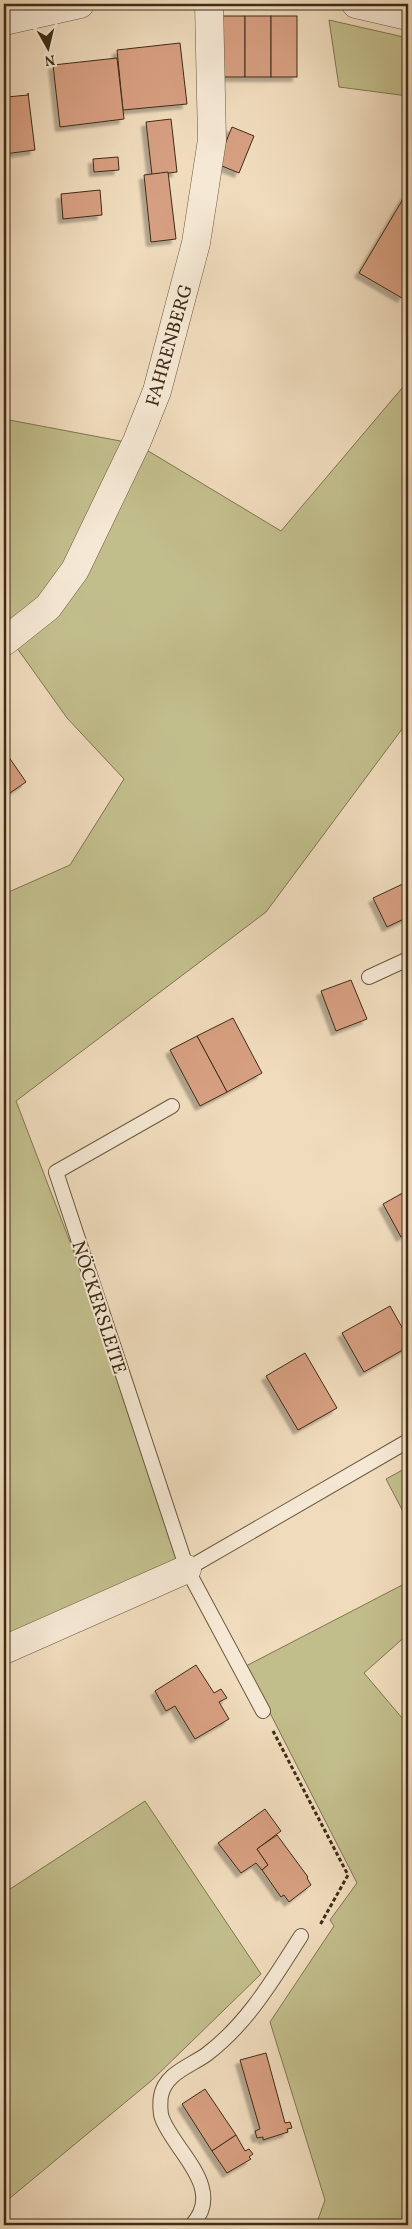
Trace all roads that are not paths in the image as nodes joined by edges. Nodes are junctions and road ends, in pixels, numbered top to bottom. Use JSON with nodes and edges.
{"nodes":[{"id":1,"x":80,"y":4,"type":"edge"},
{"id":2,"x":209,"y":4,"type":"edge"},
{"id":3,"x":356,"y":4,"type":"edge"},
{"id":4,"x":408,"y":16,"type":"edge"},
{"id":5,"x":4,"y":21,"type":"edge"},
{"id":6,"x":4,"y":642,"type":"edge"},
{"id":7,"x":408,"y":959,"type":"edge"},
{"id":8,"x":369,"y":977,"type":"dead end"},
{"id":9,"x":172,"y":1106,"type":"dead end"},
{"id":10,"x":408,"y":1441,"type":"edge"},
{"id":11,"x":187,"y":1569,"type":"junction"},
{"id":12,"x":4,"y":1650,"type":"edge"},
{"id":13,"x":262,"y":1711,"type":"road end"},
{"id":14,"x":301,"y":1936,"type":"road end"},
{"id":15,"x":192,"y":2225,"type":"edge"}],
"edges":[{"from":1,"to":5,"type":"street"},
{"from":2,"to":6,"type":"street","name":"FAHRENBERG"},
{"from":3,"to":4,"type":"street"},
{"from":7,"to":8,"type":"lane"},
{"from":9,"to":11,"type":"lane","name":"NÖCKERSLEITE"},
{"from":10,"to":11,"type":"lane"},
{"from":11,"to":12,"type":"street"},
{"from":11,"to":13,"type":"lane","name":"NÖCKERSLEITE"},
{"from":14,"to":15,"type":"lane"}]}
